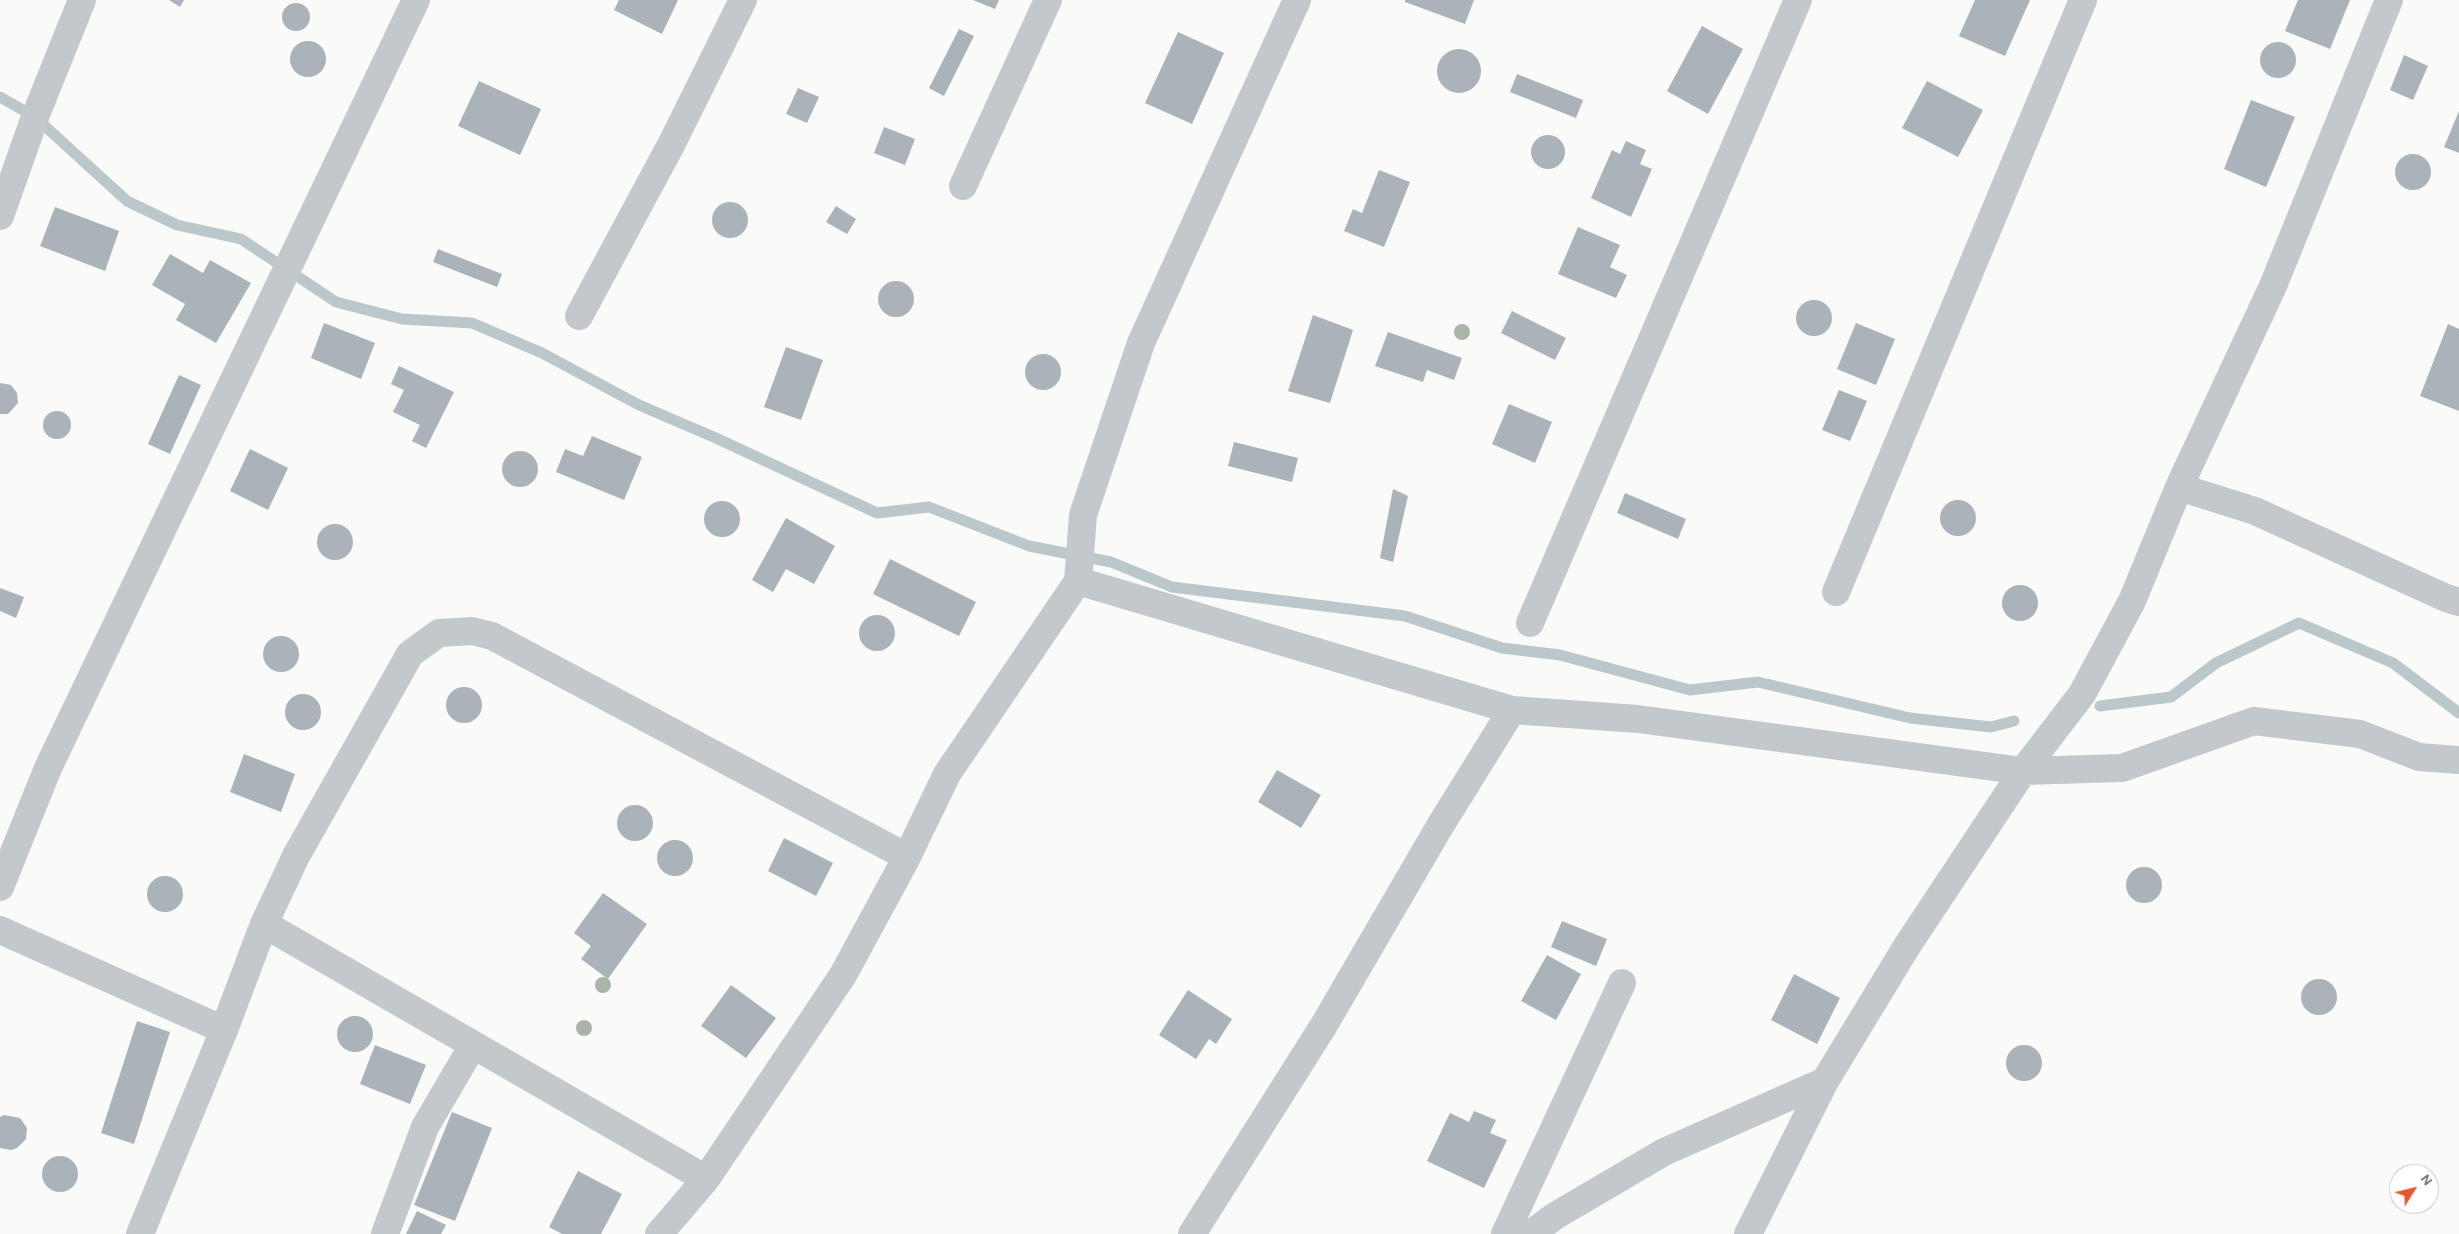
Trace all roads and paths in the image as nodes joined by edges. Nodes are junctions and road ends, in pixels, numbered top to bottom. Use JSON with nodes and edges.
{"nodes":[{"id":1,"x":82,"y":0,"type":"edge"},
{"id":2,"x":416,"y":0,"type":"edge"},
{"id":3,"x":743,"y":0,"type":"edge"},
{"id":4,"x":1048,"y":0,"type":"edge"},
{"id":5,"x":1297,"y":0,"type":"edge"},
{"id":6,"x":1798,"y":0,"type":"edge"},
{"id":7,"x":2083,"y":0,"type":"edge"},
{"id":8,"x":2389,"y":0,"type":"edge"},
{"id":9,"x":963,"y":186,"type":"dead end"},
{"id":10,"x":0,"y":216,"type":"edge"},
{"id":11,"x":579,"y":316,"type":"dead end"},
{"id":12,"x":2179,"y":487,"type":"junction"},
{"id":13,"x":1078,"y":581,"type":"junction"},
{"id":14,"x":1836,"y":592,"type":"dead end"},
{"id":15,"x":2459,"y":602,"type":"edge"},
{"id":16,"x":1530,"y":623,"type":"dead end"},
{"id":17,"x":1512,"y":710,"type":"junction"},
{"id":18,"x":2459,"y":760,"type":"edge"},
{"id":19,"x":2022,"y":770,"type":"junction"},
{"id":20,"x":907,"y":857,"type":"junction"},
{"id":21,"x":0,"y":887,"type":"edge"},
{"id":22,"x":264,"y":924,"type":"junction"},
{"id":23,"x":0,"y":930,"type":"edge"},
{"id":24,"x":1622,"y":983,"type":"dead end"},
{"id":25,"x":224,"y":1030,"type":"junction"},
{"id":26,"x":473,"y":1045,"type":"junction"},
{"id":27,"x":1825,"y":1080,"type":"junction"},
{"id":28,"x":706,"y":1179,"type":"junction"},
{"id":29,"x":140,"y":1234,"type":"edge"},
{"id":30,"x":385,"y":1234,"type":"edge"},
{"id":31,"x":659,"y":1234,"type":"edge"},
{"id":32,"x":1192,"y":1234,"type":"edge"},
{"id":33,"x":1505,"y":1234,"type":"edge"},
{"id":34,"x":1530,"y":1234,"type":"edge"},
{"id":35,"x":1748,"y":1234,"type":"edge"}],
"edges":[{"from":1,"to":10,"type":"street"},
{"from":2,"to":21,"type":"street"},
{"from":3,"to":11,"type":"street"},
{"from":4,"to":9,"type":"street"},
{"from":5,"to":13,"type":"street"},
{"from":6,"to":16,"type":"street"},
{"from":7,"to":14,"type":"street"},
{"from":8,"to":12,"type":"street"},
{"from":12,"to":15,"type":"street"},
{"from":12,"to":19,"type":"street"},
{"from":13,"to":17,"type":"street"},
{"from":13,"to":20,"type":"street"},
{"from":17,"to":19,"type":"street"},
{"from":17,"to":32,"type":"street"},
{"from":18,"to":19,"type":"street"},
{"from":19,"to":27,"type":"street"},
{"from":20,"to":22,"type":"street"},
{"from":20,"to":28,"type":"street"},
{"from":22,"to":25,"type":"street"},
{"from":22,"to":26,"type":"street"},
{"from":23,"to":25,"type":"street"},
{"from":24,"to":33,"type":"street"},
{"from":25,"to":29,"type":"street"},
{"from":26,"to":28,"type":"street"},
{"from":26,"to":30,"type":"street"},
{"from":27,"to":34,"type":"street"},
{"from":27,"to":35,"type":"street"},
{"from":28,"to":31,"type":"street"}]}
